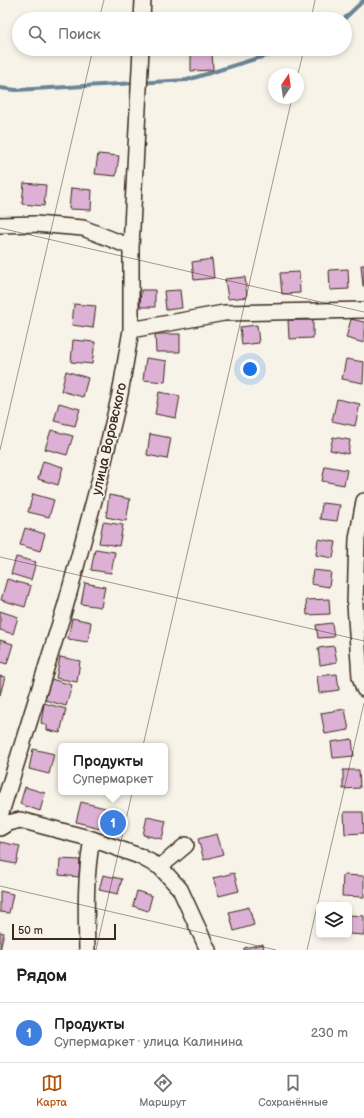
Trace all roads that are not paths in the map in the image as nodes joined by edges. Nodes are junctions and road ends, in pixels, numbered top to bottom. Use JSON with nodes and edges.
{"nodes":[{"id":1,"x":143,"y":0,"type":"edge"},
{"id":2,"x":142,"y":12,"type":"edge"},
{"id":3,"x":141,"y":56,"type":"edge"},
{"id":4,"x":0,"y":225,"type":"edge"},
{"id":5,"x":131,"y":247,"type":"junction"},
{"id":6,"x":364,"y":310,"type":"edge"},
{"id":7,"x":131,"y":330,"type":"junction"},
{"id":8,"x":364,"y":501,"type":"edge"},
{"id":9,"x":364,"y":689,"type":"edge"},
{"id":10,"x":0,"y":816,"type":"edge"},
{"id":11,"x":0,"y":828,"type":"edge"},
{"id":12,"x":92,"y":839,"type":"junction"},
{"id":13,"x":186,"y":845,"type":"dead end"},
{"id":14,"x":160,"y":867,"type":"junction"},
{"id":15,"x":87,"y":950,"type":"edge"},
{"id":16,"x":208,"y":950,"type":"edge"}],
"edges":[{"from":1,"to":2,"type":"street"},
{"from":3,"to":5,"type":"street","name":"улица Воровского"},
{"from":4,"to":5,"type":"street"},
{"from":5,"to":7,"type":"street","name":"улица Воровского"},
{"from":6,"to":7,"type":"street"},
{"from":7,"to":10,"type":"street","name":"улица Воровского"},
{"from":8,"to":9,"type":"street"},
{"from":11,"to":12,"type":"street"},
{"from":12,"to":14,"type":"street"},
{"from":12,"to":15,"type":"street"},
{"from":13,"to":14,"type":"street"},
{"from":14,"to":16,"type":"street"}]}
